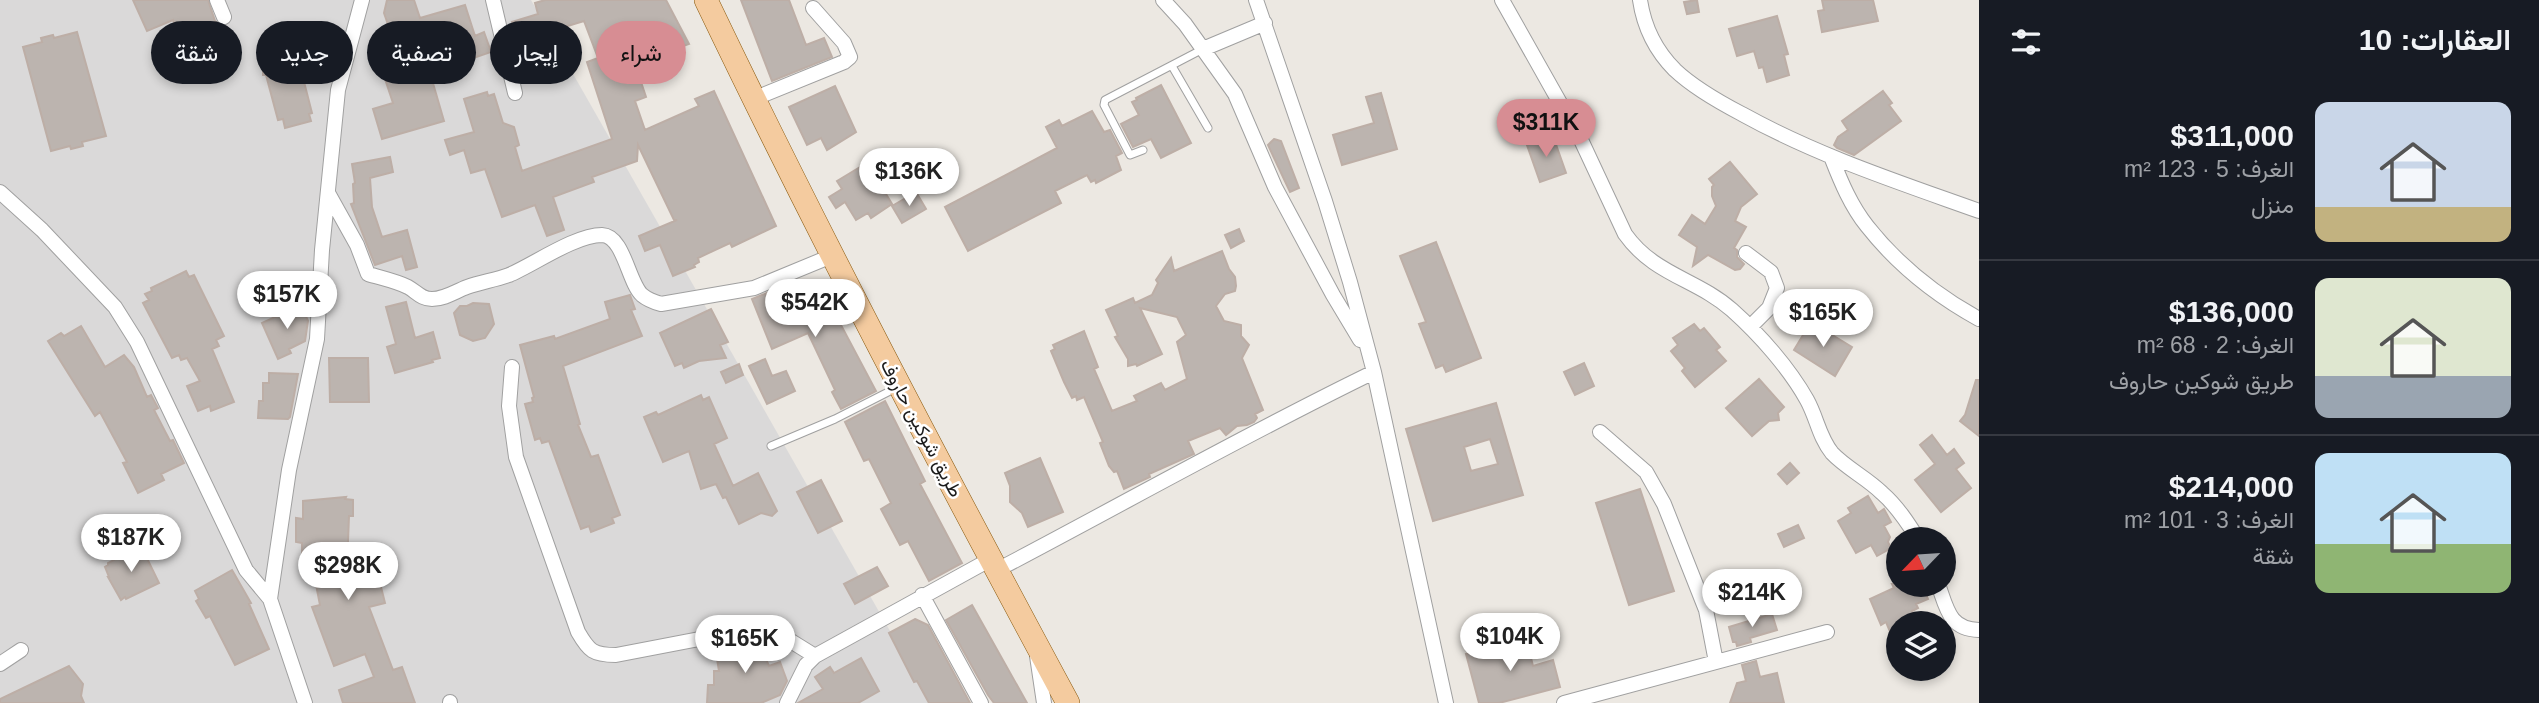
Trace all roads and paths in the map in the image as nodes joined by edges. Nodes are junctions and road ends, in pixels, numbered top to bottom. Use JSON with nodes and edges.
{"nodes":[{"id":1,"x":217,"y":0,"type":"edge"},
{"id":2,"x":362,"y":0,"type":"edge"},
{"id":3,"x":493,"y":0,"type":"edge"},
{"id":4,"x":706,"y":0,"type":"edge"},
{"id":5,"x":1163,"y":0,"type":"edge"},
{"id":6,"x":1256,"y":0,"type":"edge"},
{"id":7,"x":1502,"y":0,"type":"edge"},
{"id":8,"x":1640,"y":0,"type":"edge"},
{"id":9,"x":813,"y":8,"type":"dead end"},
{"id":10,"x":224,"y":17,"type":"dead end"},
{"id":11,"x":1265,"y":23,"type":"junction"},
{"id":12,"x":1203,"y":49,"type":"junction"},
{"id":13,"x":1172,"y":66,"type":"junction"},
{"id":14,"x":515,"y":93,"type":"dead end"},
{"id":15,"x":753,"y":99,"type":"junction"},
{"id":16,"x":1208,"y":128,"type":"dead end"},
{"id":17,"x":1143,"y":150,"type":"dead end"},
{"id":18,"x":1832,"y":159,"type":"junction"},
{"id":19,"x":0,"y":192,"type":"edge"},
{"id":20,"x":328,"y":193,"type":"junction"},
{"id":21,"x":1979,"y":211,"type":"edge"},
{"id":22,"x":1746,"y":253,"type":"dead end"},
{"id":23,"x":834,"y":255,"type":"junction"},
{"id":24,"x":1979,"y":319,"type":"edge"},
{"id":25,"x":1750,"y":327,"type":"junction"},
{"id":26,"x":1368,"y":353,"type":"junction"},
{"id":27,"x":512,"y":367,"type":"dead end"},
{"id":28,"x":1374,"y":372,"type":"junction"},
{"id":29,"x":900,"y":386,"type":"junction"},
{"id":30,"x":1600,"y":432,"type":"dead end"},
{"id":31,"x":771,"y":446,"type":"dead end"},
{"id":32,"x":1910,"y":527,"type":"edge"},
{"id":33,"x":994,"y":564,"type":"junction"},
{"id":34,"x":922,"y":596,"type":"junction"},
{"id":35,"x":1943,"y":597,"type":"edge"},
{"id":36,"x":270,"y":599,"type":"junction"},
{"id":37,"x":1979,"y":630,"type":"edge"},
{"id":38,"x":1828,"y":632,"type":"dead end"},
{"id":39,"x":1034,"y":640,"type":"junction"},
{"id":40,"x":21,"y":650,"type":"dead end"},
{"id":41,"x":815,"y":656,"type":"junction"},
{"id":42,"x":1716,"y":662,"type":"junction"},
{"id":43,"x":0,"y":664,"type":"edge"},
{"id":44,"x":305,"y":703,"type":"edge"},
{"id":45,"x":787,"y":703,"type":"edge"},
{"id":46,"x":981,"y":703,"type":"edge"},
{"id":47,"x":1044,"y":703,"type":"edge"},
{"id":48,"x":1068,"y":703,"type":"edge"},
{"id":49,"x":1446,"y":703,"type":"edge"},
{"id":50,"x":1564,"y":703,"type":"edge"}],
"edges":[{"from":1,"to":10,"type":"street"},
{"from":2,"to":20,"type":"street"},
{"from":3,"to":14,"type":"street"},
{"from":4,"to":15,"type":"main road","name":"طريق شوكين حاروف"},
{"from":5,"to":12,"type":"street"},
{"from":6,"to":11,"type":"street"},
{"from":7,"to":25,"type":"street"},
{"from":8,"to":18,"type":"street"},
{"from":9,"to":15,"type":"street"},
{"from":11,"to":12,"type":"street"},
{"from":11,"to":26,"type":"street"},
{"from":12,"to":13,"type":"lane"},
{"from":12,"to":26,"type":"street"},
{"from":13,"to":16,"type":"lane"},
{"from":13,"to":17,"type":"lane"},
{"from":15,"to":23,"type":"main road","name":"طريق شوكين حاروف"},
{"from":18,"to":21,"type":"street"},
{"from":18,"to":24,"type":"street"},
{"from":19,"to":36,"type":"street"},
{"from":20,"to":23,"type":"street"},
{"from":20,"to":36,"type":"street"},
{"from":22,"to":25,"type":"street"},
{"from":23,"to":29,"type":"main road","name":"طريق شوكين حاروف"},
{"from":25,"to":32,"type":"street"},
{"from":26,"to":28,"type":"street"},
{"from":27,"to":41,"type":"street"},
{"from":28,"to":33,"type":"street"},
{"from":28,"to":49,"type":"street"},
{"from":29,"to":31,"type":"lane"},
{"from":29,"to":33,"type":"main road","name":"طريق شوكين حاروف"},
{"from":30,"to":42,"type":"street"},
{"from":33,"to":34,"type":"street"},
{"from":33,"to":39,"type":"main road","name":"طريق شوكين حاروف"},
{"from":34,"to":41,"type":"street"},
{"from":34,"to":46,"type":"street"},
{"from":35,"to":37,"type":"street"},
{"from":36,"to":44,"type":"street"},
{"from":38,"to":42,"type":"street"},
{"from":39,"to":47,"type":"street"},
{"from":39,"to":48,"type":"main road","name":"طريق شوكين حاروف"},
{"from":40,"to":43,"type":"street"},
{"from":41,"to":45,"type":"street"},
{"from":42,"to":50,"type":"street"}]}
